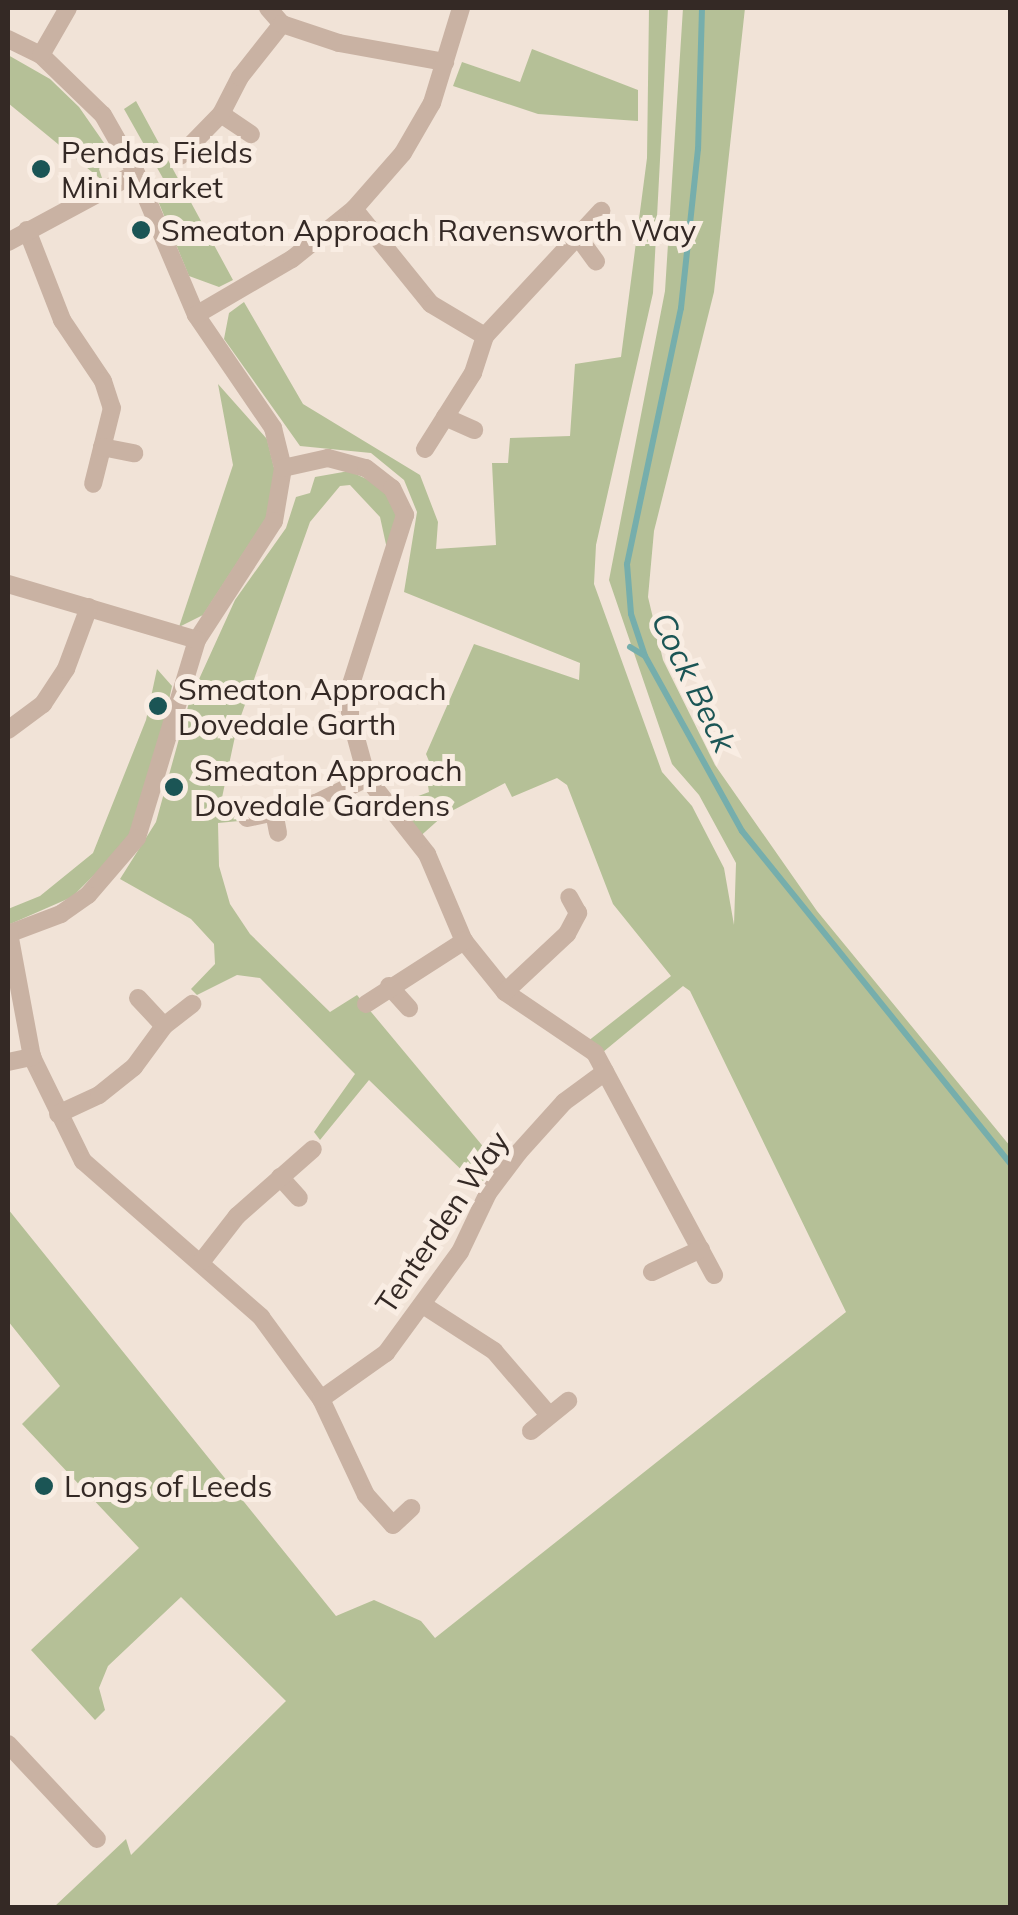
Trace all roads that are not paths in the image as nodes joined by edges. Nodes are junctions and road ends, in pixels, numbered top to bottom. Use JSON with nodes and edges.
{"nodes":[{"id":1,"x":68,"y":8,"type":"edge"},
{"id":2,"x":268,"y":8,"type":"edge"},
{"id":3,"x":461,"y":8,"type":"edge"},
{"id":4,"x":282,"y":24,"type":"junction"},
{"id":5,"x":8,"y":39,"type":"edge"},
{"id":6,"x":41,"y":56,"type":"junction"},
{"id":7,"x":446,"y":62,"type":"junction"},
{"id":8,"x":221,"y":114,"type":"junction"},
{"id":9,"x":251,"y":134,"type":"dead end"},
{"id":10,"x":180,"y":156,"type":"dead end"},
{"id":11,"x":136,"y":173,"type":"junction"},
{"id":12,"x":354,"y":209,"type":"junction"},
{"id":13,"x":602,"y":212,"type":"dead end"},
{"id":14,"x":27,"y":230,"type":"junction"},
{"id":15,"x":576,"y":234,"type":"junction"},
{"id":16,"x":8,"y":242,"type":"edge"},
{"id":17,"x":596,"y":262,"type":"dead end"},
{"id":18,"x":196,"y":315,"type":"junction"},
{"id":19,"x":485,"y":336,"type":"junction"},
{"id":20,"x":445,"y":418,"type":"junction"},
{"id":21,"x":474,"y":430,"type":"dead end"},
{"id":22,"x":102,"y":447,"type":"junction"},
{"id":23,"x":425,"y":450,"type":"dead end"},
{"id":24,"x":134,"y":452,"type":"dead end"},
{"id":25,"x":284,"y":468,"type":"junction"},
{"id":26,"x":93,"y":484,"type":"dead end"},
{"id":27,"x":8,"y":584,"type":"edge"},
{"id":28,"x":90,"y":606,"type":"junction"},
{"id":29,"x":197,"y":640,"type":"junction"},
{"id":30,"x":8,"y":730,"type":"edge"},
{"id":31,"x":368,"y":778,"type":"junction"},
{"id":32,"x":274,"y":812,"type":"junction"},
{"id":33,"x":246,"y":818,"type":"dead end"},
{"id":34,"x":278,"y":833,"type":"dead end"},
{"id":35,"x":570,"y":897,"type":"dead end"},
{"id":36,"x":8,"y":933,"type":"edge"},
{"id":37,"x":464,"y":941,"type":"junction"},
{"id":38,"x":389,"y":986,"type":"junction"},
{"id":39,"x":505,"y":992,"type":"junction"},
{"id":40,"x":138,"y":998,"type":"dead end"},
{"id":41,"x":192,"y":1004,"type":"dead end"},
{"id":42,"x":366,"y":1004,"type":"dead end"},
{"id":43,"x":409,"y":1008,"type":"dead end"},
{"id":44,"x":164,"y":1026,"type":"junction"},
{"id":45,"x":32,"y":1057,"type":"junction"},
{"id":46,"x":8,"y":1062,"type":"edge"},
{"id":47,"x":605,"y":1072,"type":"junction"},
{"id":48,"x":58,"y":1114,"type":"junction"},
{"id":49,"x":313,"y":1149,"type":"dead end"},
{"id":50,"x":280,"y":1177,"type":"junction"},
{"id":51,"x":299,"y":1198,"type":"dead end"},
{"id":52,"x":701,"y":1249,"type":"junction"},
{"id":53,"x":202,"y":1260,"type":"junction"},
{"id":54,"x":652,"y":1272,"type":"dead end"},
{"id":55,"x":714,"y":1275,"type":"dead end"},
{"id":56,"x":423,"y":1306,"type":"junction"},
{"id":57,"x":321,"y":1399,"type":"junction"},
{"id":58,"x":568,"y":1401,"type":"dead end"},
{"id":59,"x":549,"y":1415,"type":"junction"},
{"id":60,"x":531,"y":1431,"type":"dead end"},
{"id":61,"x":411,"y":1508,"type":"dead end"},
{"id":62,"x":8,"y":1744,"type":"edge"},
{"id":63,"x":97,"y":1839,"type":"dead end"}],
"edges":[{"from":1,"to":6,"type":"street"},
{"from":2,"to":4,"type":"street"},
{"from":3,"to":7,"type":"street"},
{"from":4,"to":7,"type":"street"},
{"from":4,"to":8,"type":"street"},
{"from":5,"to":6,"type":"street"},
{"from":6,"to":11,"type":"street"},
{"from":7,"to":12,"type":"street"},
{"from":8,"to":9,"type":"street"},
{"from":8,"to":10,"type":"street"},
{"from":11,"to":14,"type":"street"},
{"from":11,"to":18,"type":"street"},
{"from":12,"to":18,"type":"street"},
{"from":12,"to":19,"type":"street"},
{"from":13,"to":15,"type":"street"},
{"from":14,"to":16,"type":"street"},
{"from":14,"to":22,"type":"street"},
{"from":15,"to":17,"type":"street"},
{"from":15,"to":19,"type":"street"},
{"from":18,"to":25,"type":"street"},
{"from":19,"to":20,"type":"street"},
{"from":20,"to":21,"type":"street"},
{"from":20,"to":23,"type":"street"},
{"from":22,"to":24,"type":"street"},
{"from":22,"to":26,"type":"street"},
{"from":25,"to":29,"type":"street"},
{"from":25,"to":31,"type":"street"},
{"from":27,"to":28,"type":"street"},
{"from":28,"to":29,"type":"street"},
{"from":28,"to":30,"type":"street"},
{"from":29,"to":36,"type":"street"},
{"from":31,"to":32,"type":"street"},
{"from":31,"to":37,"type":"street"},
{"from":32,"to":33,"type":"street"},
{"from":32,"to":34,"type":"street"},
{"from":35,"to":39,"type":"street"},
{"from":36,"to":45,"type":"street"},
{"from":37,"to":38,"type":"street"},
{"from":37,"to":39,"type":"street"},
{"from":38,"to":42,"type":"street"},
{"from":38,"to":43,"type":"street"},
{"from":39,"to":47,"type":"street"},
{"from":40,"to":44,"type":"street"},
{"from":41,"to":44,"type":"street"},
{"from":44,"to":48,"type":"street"},
{"from":45,"to":46,"type":"street"},
{"from":45,"to":48,"type":"street"},
{"from":47,"to":52,"type":"street"},
{"from":47,"to":56,"type":"street","name":"Tenterden Way"},
{"from":48,"to":53,"type":"street"},
{"from":49,"to":50,"type":"street"},
{"from":50,"to":51,"type":"street"},
{"from":50,"to":53,"type":"street"},
{"from":52,"to":54,"type":"street"},
{"from":52,"to":55,"type":"street"},
{"from":53,"to":57,"type":"street"},
{"from":56,"to":57,"type":"street","name":"Tenterden Way"},
{"from":56,"to":59,"type":"street"},
{"from":57,"to":61,"type":"street"},
{"from":58,"to":59,"type":"street"},
{"from":59,"to":60,"type":"street"},
{"from":62,"to":63,"type":"street"}]}
